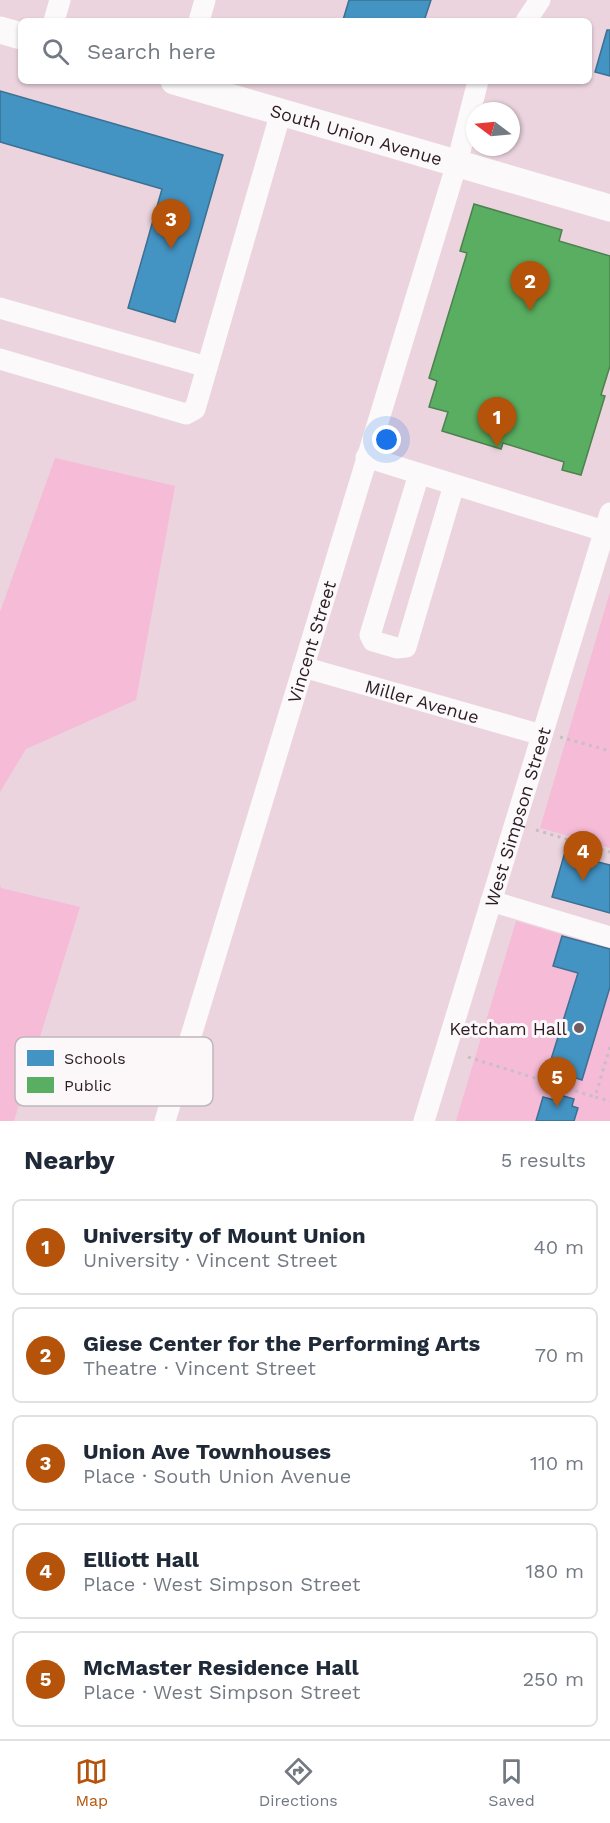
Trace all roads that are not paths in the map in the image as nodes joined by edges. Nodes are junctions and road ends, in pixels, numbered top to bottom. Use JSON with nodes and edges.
{"nodes":[{"id":1,"x":60,"y":0,"type":"edge"},
{"id":2,"x":205,"y":0,"type":"edge"},
{"id":3,"x":540,"y":0,"type":"edge"},
{"id":4,"x":55,"y":18,"type":"edge"},
{"id":5,"x":200,"y":18,"type":"edge"},
{"id":6,"x":528,"y":18,"type":"edge"},
{"id":7,"x":0,"y":30,"type":"edge"},
{"id":8,"x":18,"y":35,"type":"edge"},
{"id":9,"x":186,"y":84,"type":"edge"},
{"id":10,"x":477,"y":84,"type":"edge"},
{"id":11,"x":281,"y":112,"type":"junction"},
{"id":12,"x":457,"y":163,"type":"junction"},
{"id":13,"x":610,"y":208,"type":"edge"},
{"id":14,"x":0,"y":308,"type":"edge"},
{"id":15,"x":0,"y":359,"type":"edge"},
{"id":16,"x":207,"y":367,"type":"junction"},
{"id":17,"x":366,"y":457,"type":"junction"},
{"id":18,"x":419,"y":474,"type":"junction"},
{"id":19,"x":454,"y":484,"type":"junction"},
{"id":20,"x":607,"y":522,"type":"edge"},
{"id":21,"x":303,"y":667,"type":"junction"},
{"id":22,"x":551,"y":736,"type":"junction"},
{"id":23,"x":491,"y":901,"type":"junction"},
{"id":24,"x":610,"y":937,"type":"edge"},
{"id":25,"x":191,"y":1037,"type":"edge"},
{"id":26,"x":170,"y":1106,"type":"edge"},
{"id":27,"x":165,"y":1121,"type":"edge"},
{"id":28,"x":424,"y":1121,"type":"edge"}],
"edges":[{"from":1,"to":4,"type":"street"},
{"from":2,"to":5,"type":"street"},
{"from":3,"to":6,"type":"street"},
{"from":7,"to":8,"type":"main road"},
{"from":9,"to":11,"type":"main road","name":"South Union Avenue"},
{"from":10,"to":12,"type":"street","name":"Vincent Street"},
{"from":11,"to":12,"type":"main road","name":"South Union Avenue"},
{"from":11,"to":16,"type":"street"},
{"from":12,"to":13,"type":"main road","name":"South Union Avenue"},
{"from":12,"to":17,"type":"street","name":"Vincent Street"},
{"from":14,"to":16,"type":"street"},
{"from":15,"to":16,"type":"street"},
{"from":17,"to":18,"type":"street"},
{"from":17,"to":21,"type":"street","name":"Vincent Street"},
{"from":18,"to":19,"type":"street"},
{"from":18,"to":19,"type":"street"},
{"from":19,"to":20,"type":"street"},
{"from":20,"to":22,"type":"street","name":"West Simpson Street"},
{"from":21,"to":22,"type":"street","name":"Miller Avenue"},
{"from":21,"to":25,"type":"street","name":"Vincent Street"},
{"from":22,"to":23,"type":"street","name":"West Simpson Street"},
{"from":23,"to":24,"type":"street"},
{"from":23,"to":28,"type":"street","name":"West Simpson Street"},
{"from":26,"to":27,"type":"street","name":"Vincent Street"}]}
